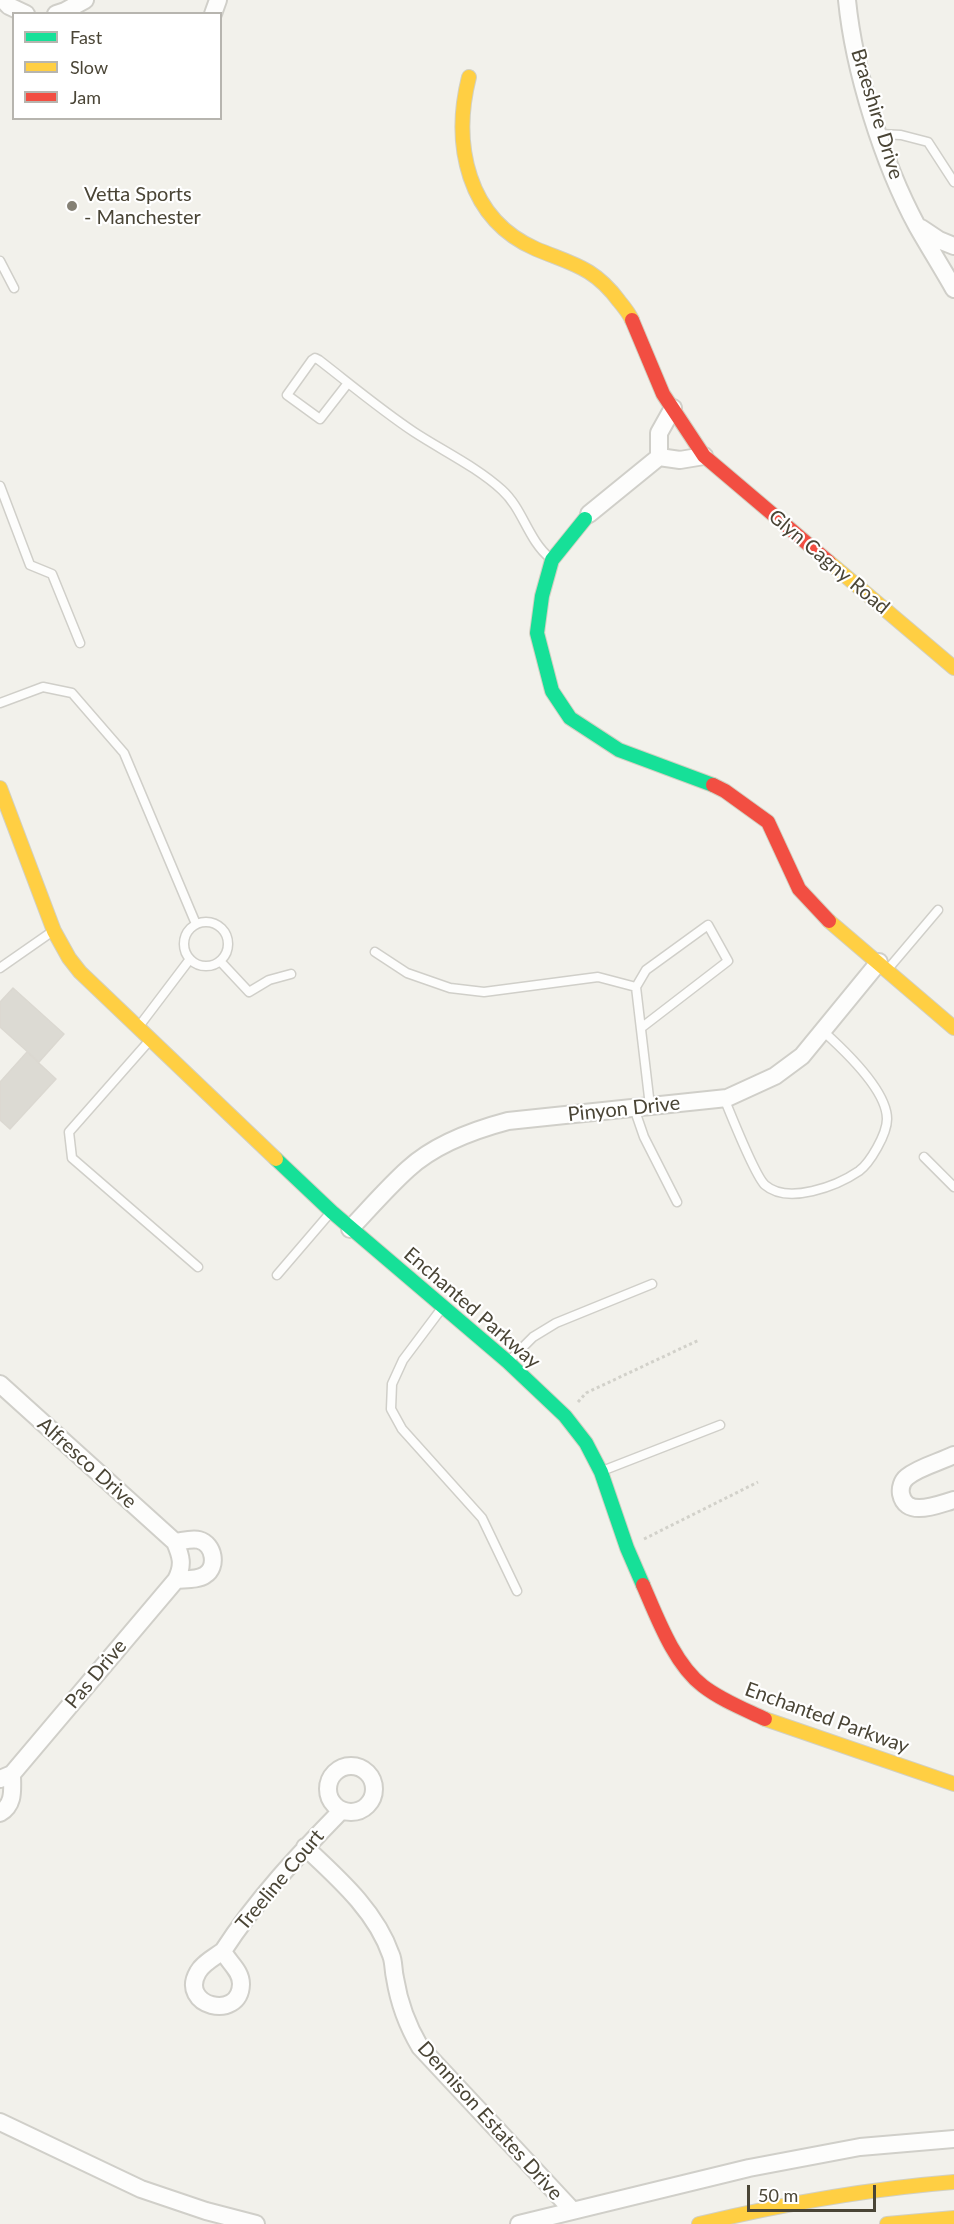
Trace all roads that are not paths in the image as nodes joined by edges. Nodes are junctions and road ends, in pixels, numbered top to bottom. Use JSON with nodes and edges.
{"nodes":[{"id":1,"x":3,"y":0,"type":"edge"},
{"id":2,"x":85,"y":0,"type":"edge"},
{"id":3,"x":847,"y":0,"type":"edge"},
{"id":4,"x":22,"y":12,"type":"edge"},
{"id":5,"x":62,"y":12,"type":"edge"},
{"id":6,"x":469,"y":77,"type":"dead end"},
{"id":7,"x":879,"y":134,"type":"junction"},
{"id":8,"x":954,"y":182,"type":"edge"},
{"id":9,"x":917,"y":225,"type":"junction"},
{"id":10,"x":954,"y":246,"type":"edge"},
{"id":11,"x":0,"y":261,"type":"edge"},
{"id":12,"x":14,"y":288,"type":"dead end"},
{"id":13,"x":954,"y":289,"type":"edge"},
{"id":14,"x":348,"y":383,"type":"junction"},
{"id":15,"x":673,"y":408,"type":"junction"},
{"id":16,"x":704,"y":456,"type":"junction"},
{"id":17,"x":659,"y":457,"type":"junction"},
{"id":18,"x":0,"y":486,"type":"edge"},
{"id":19,"x":587,"y":516,"type":"joint"},
{"id":20,"x":552,"y":560,"type":"junction"},
{"id":21,"x":80,"y":643,"type":"dead end"},
{"id":22,"x":954,"y":668,"type":"edge"},
{"id":23,"x":0,"y":703,"type":"edge"},
{"id":24,"x":0,"y":788,"type":"edge"},
{"id":25,"x":938,"y":910,"type":"dead end"},
{"id":26,"x":196,"y":924,"type":"junction"},
{"id":27,"x":54,"y":931,"type":"junction"},
{"id":28,"x":375,"y":952,"type":"dead end"},
{"id":29,"x":190,"y":959,"type":"junction"},
{"id":30,"x":220,"y":961,"type":"junction"},
{"id":31,"x":883,"y":966,"type":"junction"},
{"id":32,"x":0,"y":968,"type":"edge"},
{"id":33,"x":291,"y":974,"type":"dead end"},
{"id":34,"x":636,"y":987,"type":"junction"},
{"id":35,"x":138,"y":1028,"type":"junction"},
{"id":36,"x":641,"y":1028,"type":"junction"},
{"id":37,"x":954,"y":1028,"type":"edge"},
{"id":38,"x":824,"y":1032,"type":"junction"},
{"id":39,"x":150,"y":1040,"type":"junction"},
{"id":40,"x":724,"y":1098,"type":"junction"},
{"id":41,"x":642,"y":1107,"type":"junction"},
{"id":42,"x":924,"y":1157,"type":"dead end"},
{"id":43,"x":954,"y":1187,"type":"edge"},
{"id":44,"x":677,"y":1202,"type":"dead end"},
{"id":45,"x":332,"y":1212,"type":"junction"},
{"id":46,"x":350,"y":1229,"type":"junction"},
{"id":47,"x":198,"y":1267,"type":"dead end"},
{"id":48,"x":277,"y":1275,"type":"dead end"},
{"id":49,"x":652,"y":1284,"type":"dead end"},
{"id":50,"x":442,"y":1308,"type":"junction"},
{"id":51,"x":508,"y":1362,"type":"junction"},
{"id":52,"x":0,"y":1384,"type":"edge"},
{"id":53,"x":720,"y":1425,"type":"dead end"},
{"id":54,"x":954,"y":1455,"type":"edge"},
{"id":55,"x":601,"y":1472,"type":"junction"},
{"id":56,"x":954,"y":1500,"type":"edge"},
{"id":57,"x":175,"y":1542,"type":"junction"},
{"id":58,"x":182,"y":1562,"type":"joint"},
{"id":59,"x":176,"y":1580,"type":"junction"},
{"id":60,"x":517,"y":1591,"type":"dead end"},
{"id":61,"x":6,"y":1776,"type":"edge"},
{"id":62,"x":954,"y":1784,"type":"edge"},
{"id":63,"x":340,"y":1811,"type":"dead end"},
{"id":64,"x":0,"y":1813,"type":"edge"},
{"id":65,"x":305,"y":1847,"type":"junction"},
{"id":66,"x":223,"y":1951,"type":"dead end"},
{"id":67,"x":0,"y":2122,"type":"edge"},
{"id":68,"x":954,"y":2139,"type":"edge"},
{"id":69,"x":954,"y":2182,"type":"edge"},
{"id":70,"x":573,"y":2211,"type":"junction"},
{"id":71,"x":954,"y":2218,"type":"edge"},
{"id":72,"x":256,"y":2224,"type":"edge"},
{"id":73,"x":519,"y":2224,"type":"edge"},
{"id":74,"x":699,"y":2224,"type":"edge"},
{"id":75,"x":887,"y":2224,"type":"edge"}],
"edges":[{"from":1,"to":4,"type":"street"},
{"from":2,"to":5,"type":"street"},
{"from":3,"to":7,"type":"street","name":"Braeshire Drive"},
{"from":6,"to":15,"type":"main road","name":"Glyn Cagny Road"},
{"from":7,"to":8,"type":"lane"},
{"from":7,"to":9,"type":"street","name":"Braeshire Drive"},
{"from":9,"to":10,"type":"street"},
{"from":9,"to":13,"type":"street","name":"Braeshire Drive"},
{"from":11,"to":12,"type":"lane"},
{"from":14,"to":14,"type":"lane"},
{"from":14,"to":20,"type":"lane"},
{"from":15,"to":16,"type":"main road","name":"Glyn Cagny Road"},
{"from":15,"to":17,"type":"street"},
{"from":16,"to":17,"type":"street"},
{"from":16,"to":22,"type":"main road","name":"Glyn Cagny Road"},
{"from":17,"to":19,"type":"street"},
{"from":18,"to":21,"type":"lane"},
{"from":19,"to":20,"type":"main road"},
{"from":20,"to":31,"type":"main road"},
{"from":23,"to":26,"type":"lane"},
{"from":24,"to":27,"type":"main road","name":"Enchanted Parkway"},
{"from":25,"to":31,"type":"lane"},
{"from":26,"to":29,"type":"lane"},
{"from":26,"to":30,"type":"lane"},
{"from":27,"to":32,"type":"lane"},
{"from":27,"to":35,"type":"main road","name":"Enchanted Parkway"},
{"from":28,"to":34,"type":"lane"},
{"from":29,"to":30,"type":"lane"},
{"from":29,"to":35,"type":"lane"},
{"from":30,"to":33,"type":"lane"},
{"from":31,"to":37,"type":"main road"},
{"from":31,"to":38,"type":"street","name":"Pinyon Drive"},
{"from":34,"to":36,"type":"lane"},
{"from":34,"to":36,"type":"lane"},
{"from":35,"to":39,"type":"main road","name":"Enchanted Parkway"},
{"from":36,"to":41,"type":"lane"},
{"from":38,"to":40,"type":"street","name":"Pinyon Drive"},
{"from":38,"to":40,"type":"lane"},
{"from":39,"to":45,"type":"main road","name":"Enchanted Parkway"},
{"from":39,"to":47,"type":"lane"},
{"from":40,"to":41,"type":"street","name":"Pinyon Drive"},
{"from":41,"to":44,"type":"lane"},
{"from":41,"to":46,"type":"street","name":"Pinyon Drive"},
{"from":42,"to":43,"type":"lane"},
{"from":45,"to":46,"type":"main road","name":"Enchanted Parkway"},
{"from":45,"to":48,"type":"lane"},
{"from":46,"to":50,"type":"main road","name":"Enchanted Parkway"},
{"from":49,"to":51,"type":"lane"},
{"from":50,"to":51,"type":"main road","name":"Enchanted Parkway"},
{"from":50,"to":60,"type":"lane"},
{"from":51,"to":55,"type":"main road","name":"Enchanted Parkway"},
{"from":52,"to":57,"type":"street","name":"Alfresco Drive"},
{"from":53,"to":55,"type":"lane"},
{"from":54,"to":56,"type":"street"},
{"from":55,"to":62,"type":"main road","name":"Enchanted Parkway"},
{"from":57,"to":58,"type":"street","name":"Alfresco Drive"},
{"from":57,"to":59,"type":"street"},
{"from":58,"to":59,"type":"street","name":"Pas Drive"},
{"from":59,"to":61,"type":"street","name":"Pas Drive"},
{"from":61,"to":64,"type":"street"},
{"from":63,"to":65,"type":"street","name":"Treeline Court"},
{"from":65,"to":66,"type":"street","name":"Treeline Court"},
{"from":65,"to":70,"type":"street","name":"Dennison Estates Drive"},
{"from":67,"to":72,"type":"street"},
{"from":68,"to":70,"type":"street"},
{"from":69,"to":74,"type":"main road"},
{"from":70,"to":73,"type":"street"},
{"from":71,"to":75,"type":"main road"}]}
